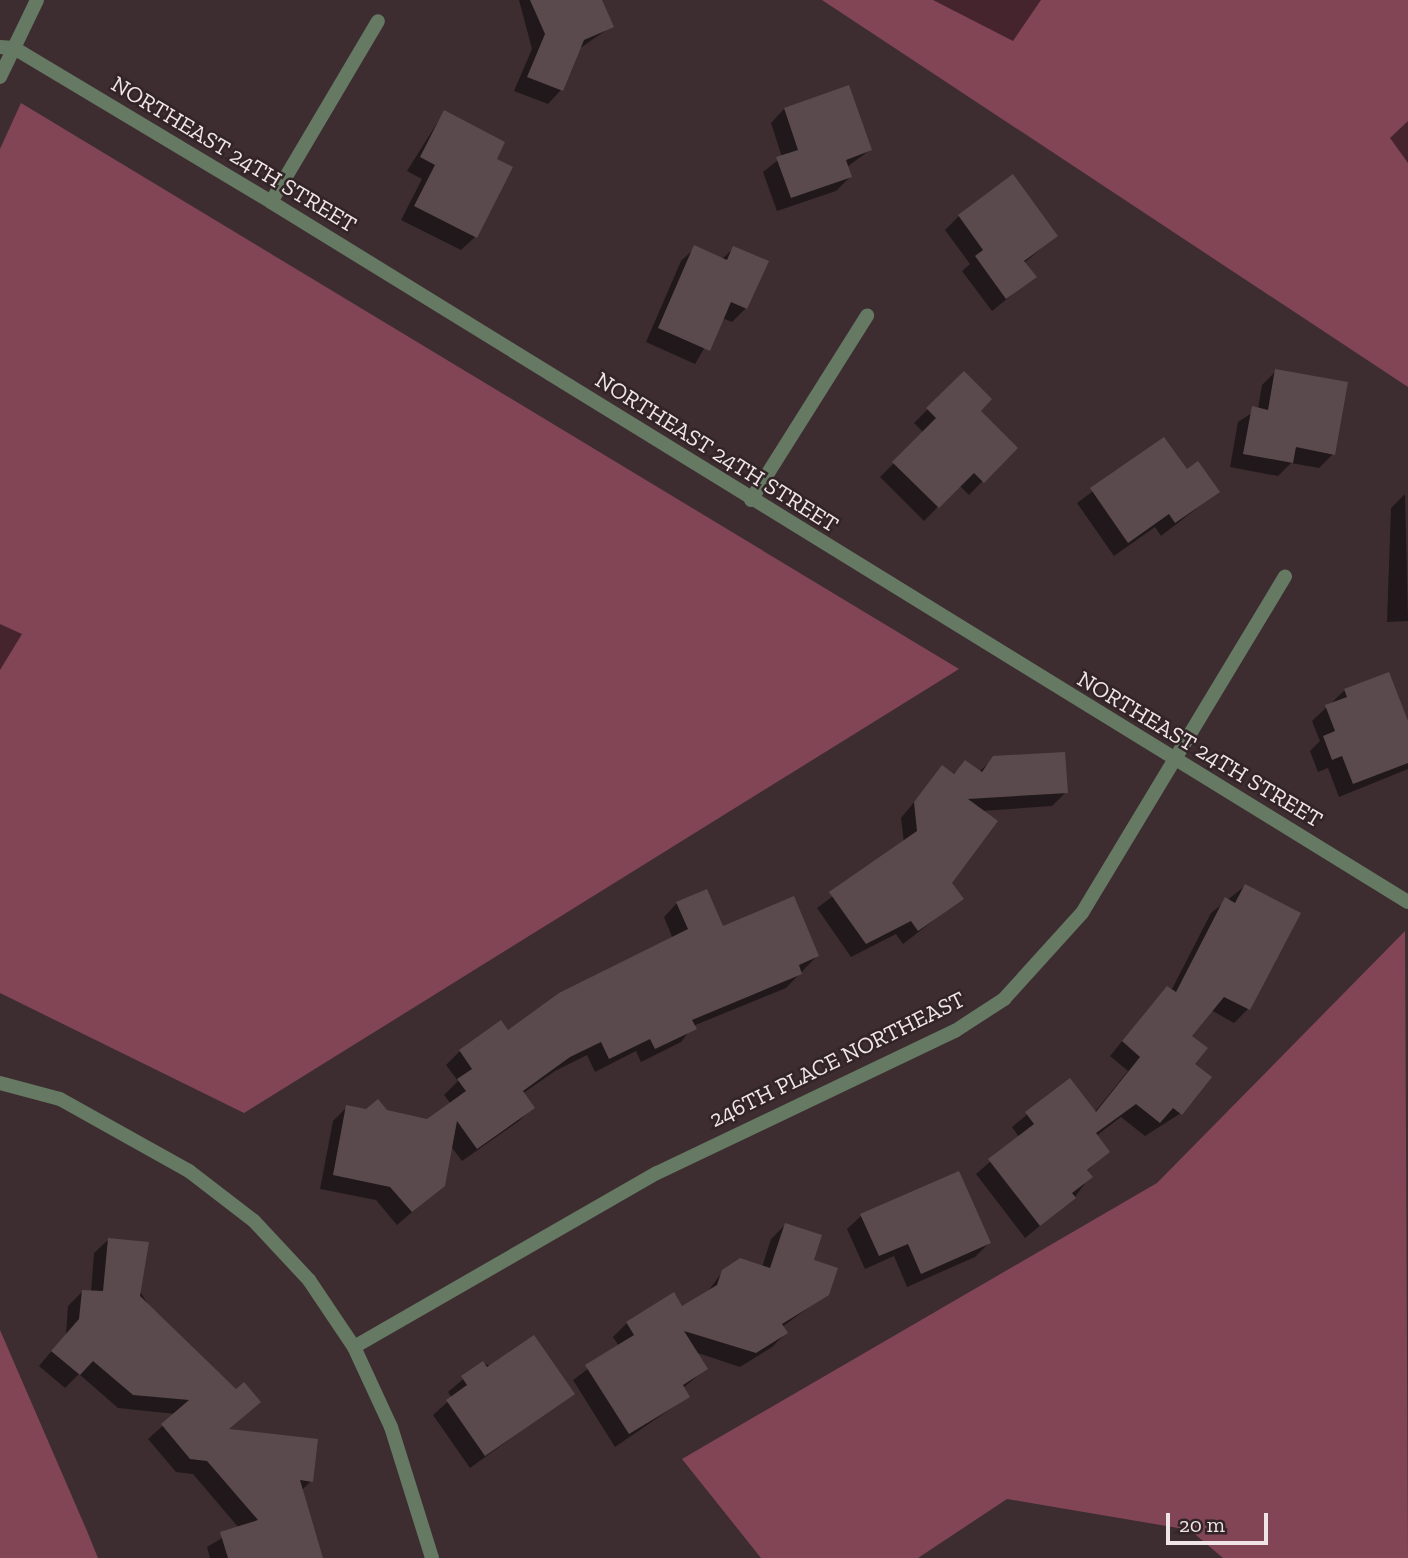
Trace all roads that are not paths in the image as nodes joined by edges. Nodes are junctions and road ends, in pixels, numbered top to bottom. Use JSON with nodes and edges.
{"nodes":[{"id":1,"x":37,"y":0,"type":"edge"},
{"id":2,"x":378,"y":21,"type":"dead end"},
{"id":3,"x":7,"y":47,"type":"edge"},
{"id":4,"x":0,"y":77,"type":"edge"},
{"id":5,"x":271,"y":202,"type":"junction"},
{"id":6,"x":867,"y":316,"type":"dead end"},
{"id":7,"x":751,"y":500,"type":"junction"},
{"id":8,"x":1285,"y":576,"type":"dead end"},
{"id":9,"x":1175,"y":761,"type":"junction"},
{"id":10,"x":1408,"y":902,"type":"edge"},
{"id":11,"x":0,"y":1083,"type":"edge"},
{"id":12,"x":354,"y":1347,"type":"junction"},
{"id":13,"x":432,"y":1558,"type":"edge"}],
"edges":[{"from":1,"to":3,"type":"street"},
{"from":2,"to":5,"type":"street"},
{"from":3,"to":4,"type":"street"},
{"from":3,"to":5,"type":"street","name":"NORTHEAST 24TH STREET"},
{"from":5,"to":7,"type":"street","name":"NORTHEAST 24TH STREET"},
{"from":6,"to":7,"type":"street"},
{"from":7,"to":9,"type":"street","name":"NORTHEAST 24TH STREET"},
{"from":8,"to":9,"type":"street","name":"246TH PLACE NORTHEAST"},
{"from":9,"to":10,"type":"street","name":"NORTHEAST 24TH STREET"},
{"from":9,"to":12,"type":"street","name":"246TH PLACE NORTHEAST"},
{"from":11,"to":12,"type":"street"},
{"from":12,"to":13,"type":"street"}]}
